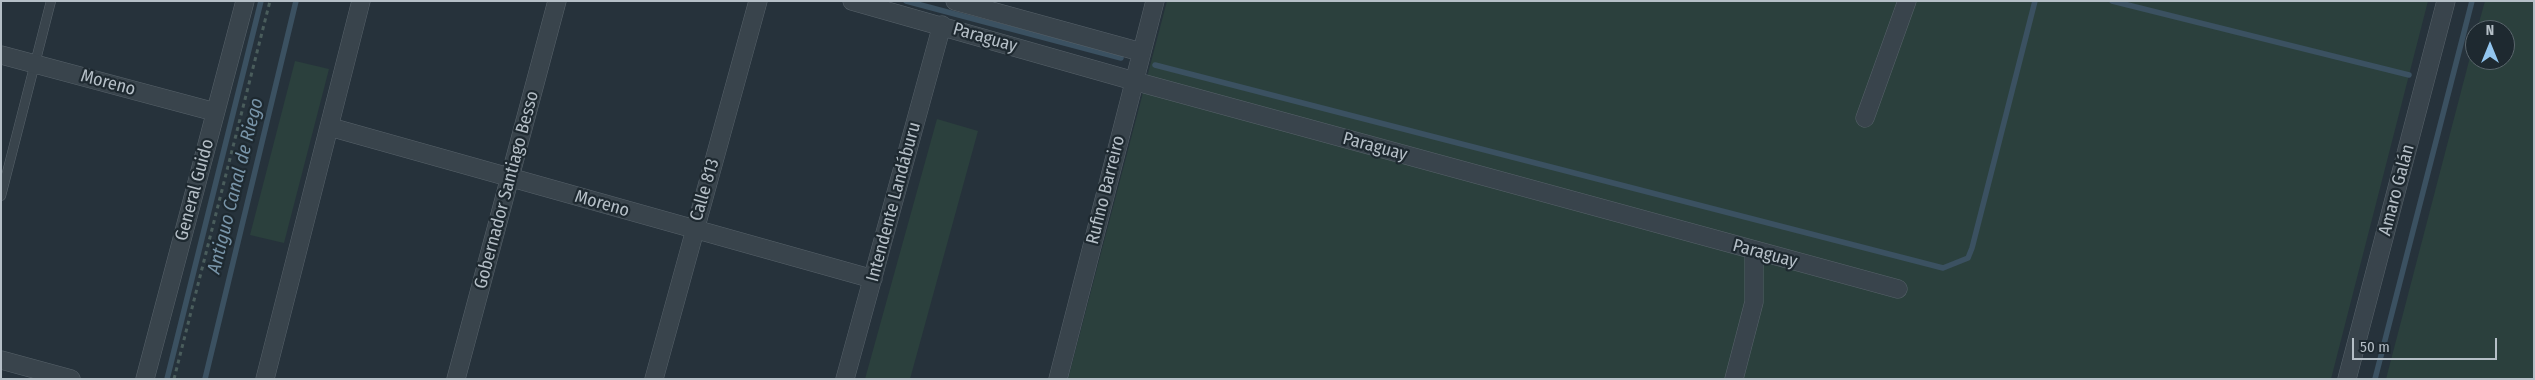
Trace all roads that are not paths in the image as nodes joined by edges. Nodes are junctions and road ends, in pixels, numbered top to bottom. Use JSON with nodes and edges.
{"nodes":[{"id":1,"x":51,"y":1,"type":"edge"},
{"id":2,"x":245,"y":1,"type":"edge"},
{"id":3,"x":361,"y":1,"type":"edge"},
{"id":4,"x":557,"y":1,"type":"edge"},
{"id":5,"x":758,"y":1,"type":"edge"},
{"id":6,"x":852,"y":1,"type":"edge"},
{"id":7,"x":955,"y":1,"type":"edge"},
{"id":8,"x":1155,"y":1,"type":"edge"},
{"id":9,"x":1907,"y":1,"type":"edge"},
{"id":10,"x":2446,"y":1,"type":"edge"},
{"id":11,"x":942,"y":25,"type":"junction"},
{"id":12,"x":1141,"y":52,"type":"junction"},
{"id":13,"x":1,"y":54,"type":"edge"},
{"id":14,"x":35,"y":64,"type":"junction"},
{"id":15,"x":1134,"y":81,"type":"junction"},
{"id":16,"x":215,"y":112,"type":"junction"},
{"id":17,"x":1865,"y":118,"type":"dead end"},
{"id":18,"x":330,"y":128,"type":"junction"},
{"id":19,"x":510,"y":178,"type":"junction"},
{"id":20,"x":1,"y":196,"type":"edge"},
{"id":21,"x":694,"y":230,"type":"junction"},
{"id":22,"x":1754,"y":251,"type":"junction"},
{"id":23,"x":873,"y":279,"type":"junction"},
{"id":24,"x":1898,"y":289,"type":"dead end"},
{"id":25,"x":1,"y":360,"type":"edge"},
{"id":26,"x":71,"y":379,"type":"edge"},
{"id":27,"x":145,"y":379,"type":"edge"},
{"id":28,"x":265,"y":379,"type":"edge"},
{"id":29,"x":456,"y":379,"type":"edge"},
{"id":30,"x":654,"y":379,"type":"edge"},
{"id":31,"x":845,"y":379,"type":"edge"},
{"id":32,"x":1058,"y":379,"type":"edge"},
{"id":33,"x":1734,"y":379,"type":"edge"},
{"id":34,"x":2347,"y":379,"type":"edge"}],
"edges":[{"from":1,"to":14,"type":"lane"},
{"from":2,"to":16,"type":"street","name":"General Guido"},
{"from":3,"to":18,"type":"street"},
{"from":4,"to":19,"type":"street","name":"Gobernador Santiago Besso"},
{"from":5,"to":21,"type":"street","name":"Calle 813"},
{"from":6,"to":11,"type":"street","name":"Paraguay"},
{"from":7,"to":12,"type":"street","name":"Paraguay"},
{"from":8,"to":12,"type":"street","name":"Rufino Barreiro"},
{"from":9,"to":17,"type":"street"},
{"from":10,"to":34,"type":"street","name":"Amaro Galán"},
{"from":11,"to":15,"type":"street","name":"Paraguay"},
{"from":11,"to":23,"type":"street","name":"Intendente Landáburu"},
{"from":12,"to":15,"type":"street","name":"Rufino Barreiro"},
{"from":13,"to":14,"type":"street","name":"Moreno"},
{"from":14,"to":16,"type":"street","name":"Moreno"},
{"from":14,"to":20,"type":"lane"},
{"from":15,"to":22,"type":"street","name":"Paraguay"},
{"from":15,"to":32,"type":"street","name":"Rufino Barreiro"},
{"from":16,"to":27,"type":"street","name":"General Guido"},
{"from":18,"to":19,"type":"street","name":"Moreno"},
{"from":18,"to":28,"type":"street"},
{"from":19,"to":21,"type":"street","name":"Moreno"},
{"from":19,"to":29,"type":"street","name":"Gobernador Santiago Besso"},
{"from":21,"to":23,"type":"street","name":"Moreno"},
{"from":21,"to":30,"type":"street","name":"Calle 813"},
{"from":22,"to":24,"type":"street","name":"Paraguay"},
{"from":22,"to":33,"type":"street"},
{"from":23,"to":31,"type":"street","name":"Intendente Landáburu"},
{"from":25,"to":26,"type":"street"}]}
